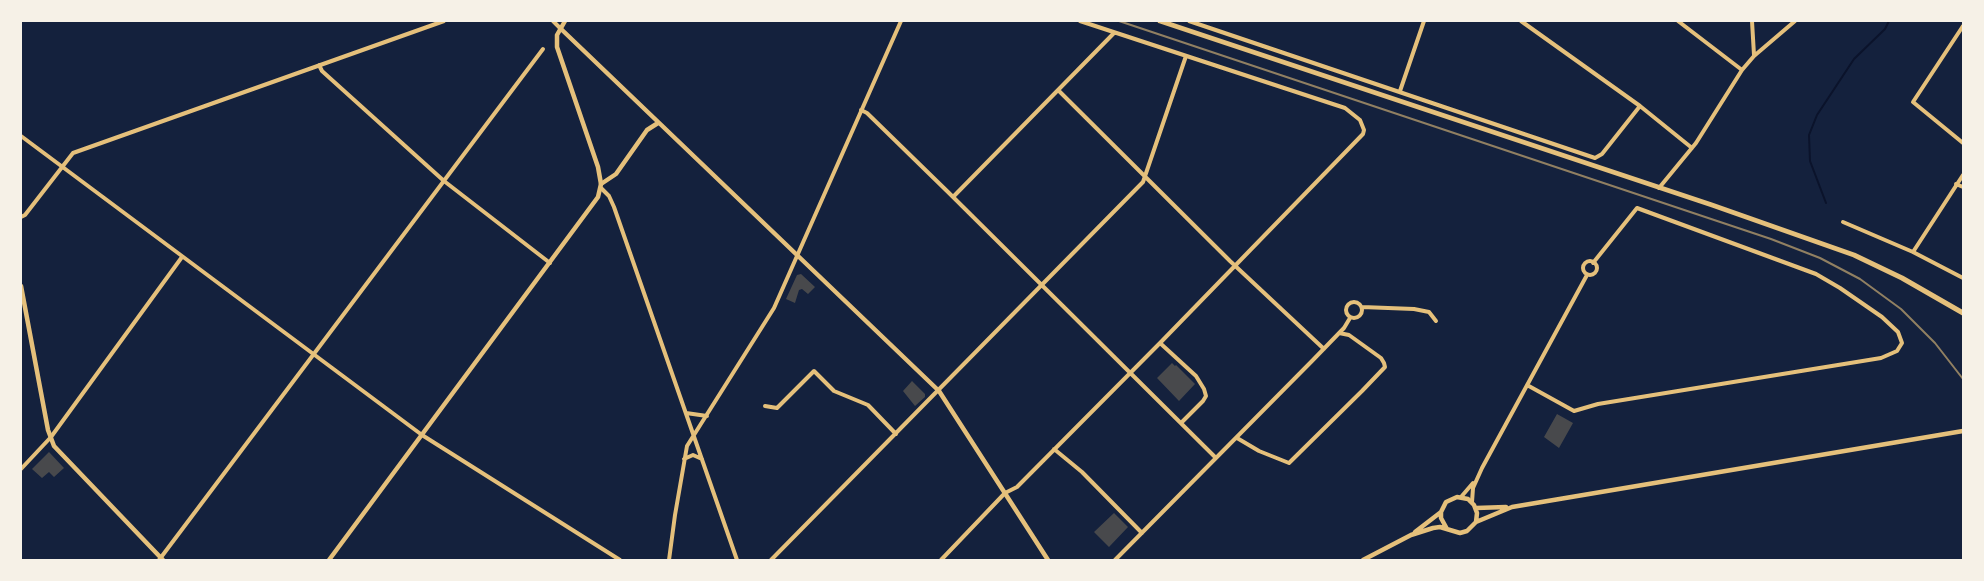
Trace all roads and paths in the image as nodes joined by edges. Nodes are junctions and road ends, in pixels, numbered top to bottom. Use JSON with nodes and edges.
{"nodes":[{"id":1,"x":444,"y":21,"type":"edge"},
{"id":2,"x":553,"y":21,"type":"edge"},
{"id":3,"x":565,"y":21,"type":"edge"},
{"id":4,"x":901,"y":21,"type":"edge"},
{"id":5,"x":1080,"y":21,"type":"edge"},
{"id":6,"x":1160,"y":21,"type":"edge"},
{"id":7,"x":1190,"y":21,"type":"edge"},
{"id":8,"x":1424,"y":21,"type":"edge"},
{"id":9,"x":1521,"y":21,"type":"edge"},
{"id":10,"x":1678,"y":21,"type":"edge"},
{"id":11,"x":1752,"y":21,"type":"edge"},
{"id":12,"x":1795,"y":21,"type":"edge"},
{"id":13,"x":1195,"y":22,"type":"edge"},
{"id":14,"x":1963,"y":26,"type":"edge"},
{"id":15,"x":560,"y":28,"type":"junction"},
{"id":16,"x":1114,"y":33,"type":"junction"},
{"id":17,"x":543,"y":49,"type":"dead end"},
{"id":18,"x":1186,"y":56,"type":"junction"},
{"id":19,"x":1754,"y":56,"type":"junction"},
{"id":20,"x":319,"y":65,"type":"junction"},
{"id":21,"x":1742,"y":70,"type":"junction"},
{"id":22,"x":1058,"y":90,"type":"junction"},
{"id":23,"x":1400,"y":92,"type":"junction"},
{"id":24,"x":1640,"y":106,"type":"junction"},
{"id":25,"x":861,"y":110,"type":"junction"},
{"id":26,"x":658,"y":123,"type":"junction"},
{"id":27,"x":21,"y":136,"type":"edge"},
{"id":28,"x":1963,"y":143,"type":"edge"},
{"id":29,"x":1692,"y":148,"type":"junction"},
{"id":30,"x":61,"y":166,"type":"junction"},
{"id":31,"x":1963,"y":175,"type":"edge"},
{"id":32,"x":1145,"y":178,"type":"junction"},
{"id":33,"x":444,"y":181,"type":"junction"},
{"id":34,"x":1956,"y":183,"type":"junction"},
{"id":35,"x":601,"y":186,"type":"junction"},
{"id":36,"x":1963,"y":187,"type":"edge"},
{"id":37,"x":1659,"y":189,"type":"junction"},
{"id":38,"x":953,"y":197,"type":"junction"},
{"id":39,"x":21,"y":217,"type":"edge"},
{"id":40,"x":1843,"y":222,"type":"dead end"},
{"id":41,"x":1913,"y":252,"type":"junction"},
{"id":42,"x":796,"y":255,"type":"junction"},
{"id":43,"x":182,"y":257,"type":"junction"},
{"id":44,"x":1593,"y":262,"type":"junction"},
{"id":45,"x":550,"y":263,"type":"junction"},
{"id":46,"x":1235,"y":265,"type":"junction"},
{"id":47,"x":1587,"y":274,"type":"junction"},
{"id":48,"x":1963,"y":278,"type":"edge"},
{"id":49,"x":21,"y":286,"type":"edge"},
{"id":50,"x":1042,"y":286,"type":"junction"},
{"id":51,"x":1362,"y":307,"type":"junction"},
{"id":52,"x":1963,"y":313,"type":"edge"},
{"id":53,"x":1350,"y":318,"type":"junction"},
{"id":54,"x":1436,"y":321,"type":"dead end"},
{"id":55,"x":1340,"y":333,"type":"junction"},
{"id":56,"x":1160,"y":343,"type":"junction"},
{"id":57,"x":1324,"y":349,"type":"junction"},
{"id":58,"x":314,"y":354,"type":"junction"},
{"id":59,"x":1130,"y":372,"type":"junction"},
{"id":60,"x":1527,"y":385,"type":"junction"},
{"id":61,"x":939,"y":391,"type":"junction"},
{"id":62,"x":765,"y":406,"type":"dead end"},
{"id":63,"x":686,"y":413,"type":"junction"},
{"id":64,"x":708,"y":416,"type":"junction"},
{"id":65,"x":1181,"y":423,"type":"junction"},
{"id":66,"x":1963,"y":431,"type":"edge"},
{"id":67,"x":896,"y":434,"type":"junction"},
{"id":68,"x":422,"y":435,"type":"junction"},
{"id":69,"x":51,"y":437,"type":"junction"},
{"id":70,"x":693,"y":437,"type":"junction"},
{"id":71,"x":1237,"y":438,"type":"junction"},
{"id":72,"x":1054,"y":449,"type":"junction"},
{"id":73,"x":1216,"y":458,"type":"junction"},
{"id":74,"x":684,"y":459,"type":"junction"},
{"id":75,"x":702,"y":459,"type":"junction"},
{"id":76,"x":21,"y":469,"type":"edge"},
{"id":77,"x":1477,"y":478,"type":"junction"},
{"id":78,"x":1005,"y":493,"type":"junction"},
{"id":79,"x":1461,"y":497,"type":"junction"},
{"id":80,"x":1472,"y":502,"type":"junction"},
{"id":81,"x":1512,"y":507,"type":"junction"},
{"id":82,"x":1476,"y":508,"type":"junction"},
{"id":83,"x":1441,"y":512,"type":"junction"},
{"id":84,"x":1476,"y":522,"type":"junction"},
{"id":85,"x":1448,"y":529,"type":"junction"},
{"id":86,"x":1142,"y":533,"type":"junction"},
{"id":87,"x":1411,"y":536,"type":"junction"},
{"id":88,"x":161,"y":559,"type":"edge"},
{"id":89,"x":329,"y":560,"type":"edge"},
{"id":90,"x":621,"y":560,"type":"edge"},
{"id":91,"x":669,"y":560,"type":"edge"},
{"id":92,"x":737,"y":560,"type":"edge"},
{"id":93,"x":771,"y":560,"type":"edge"},
{"id":94,"x":941,"y":560,"type":"edge"},
{"id":95,"x":1048,"y":560,"type":"edge"},
{"id":96,"x":1115,"y":560,"type":"edge"},
{"id":97,"x":1363,"y":560,"type":"edge"}],
"edges":[{"from":1,"to":20,"type":"street"},
{"from":2,"to":15,"type":"street"},
{"from":3,"to":15,"type":"street"},
{"from":4,"to":25,"type":"street"},
{"from":5,"to":16,"type":"street"},
{"from":6,"to":37,"type":"main road"},
{"from":7,"to":13,"type":"street"},
{"from":8,"to":23,"type":"street"},
{"from":9,"to":24,"type":"street"},
{"from":10,"to":21,"type":"street"},
{"from":11,"to":19,"type":"street"},
{"from":12,"to":19,"type":"street"},
{"from":13,"to":23,"type":"street"},
{"from":14,"to":28,"type":"street"},
{"from":15,"to":26,"type":"street"},
{"from":15,"to":35,"type":"street"},
{"from":16,"to":18,"type":"street"},
{"from":16,"to":22,"type":"street"},
{"from":17,"to":33,"type":"street"},
{"from":18,"to":32,"type":"street"},
{"from":18,"to":46,"type":"street"},
{"from":19,"to":21,"type":"street"},
{"from":20,"to":30,"type":"street"},
{"from":20,"to":33,"type":"street"},
{"from":21,"to":29,"type":"street"},
{"from":22,"to":32,"type":"street"},
{"from":22,"to":38,"type":"street"},
{"from":23,"to":24,"type":"street"},
{"from":24,"to":29,"type":"street"},
{"from":25,"to":38,"type":"street"},
{"from":25,"to":42,"type":"street"},
{"from":26,"to":35,"type":"street"},
{"from":26,"to":42,"type":"street"},
{"from":27,"to":30,"type":"street"},
{"from":29,"to":37,"type":"street"},
{"from":30,"to":39,"type":"street"},
{"from":30,"to":43,"type":"street"},
{"from":31,"to":34,"type":"street"},
{"from":32,"to":46,"type":"street"},
{"from":32,"to":50,"type":"street"},
{"from":33,"to":45,"type":"street"},
{"from":33,"to":58,"type":"street"},
{"from":34,"to":36,"type":"street"},
{"from":34,"to":41,"type":"street"},
{"from":35,"to":45,"type":"street"},
{"from":35,"to":63,"type":"street"},
{"from":37,"to":52,"type":"main road"},
{"from":38,"to":50,"type":"street"},
{"from":40,"to":41,"type":"street"},
{"from":41,"to":48,"type":"street"},
{"from":42,"to":61,"type":"street"},
{"from":42,"to":64,"type":"street"},
{"from":43,"to":58,"type":"street"},
{"from":43,"to":69,"type":"street"},
{"from":44,"to":47,"type":"street"},
{"from":44,"to":47,"type":"street"},
{"from":44,"to":60,"type":"street"},
{"from":45,"to":68,"type":"street"},
{"from":46,"to":56,"type":"street"},
{"from":46,"to":57,"type":"street"},
{"from":47,"to":60,"type":"street"},
{"from":49,"to":69,"type":"street"},
{"from":50,"to":59,"type":"street"},
{"from":50,"to":61,"type":"street"},
{"from":51,"to":53,"type":"street"},
{"from":51,"to":53,"type":"street"},
{"from":51,"to":54,"type":"street"},
{"from":53,"to":55,"type":"street"},
{"from":55,"to":57,"type":"street"},
{"from":55,"to":71,"type":"street"},
{"from":56,"to":59,"type":"street"},
{"from":56,"to":65,"type":"street"},
{"from":57,"to":71,"type":"street"},
{"from":58,"to":68,"type":"street"},
{"from":58,"to":88,"type":"street"},
{"from":59,"to":65,"type":"street"},
{"from":59,"to":72,"type":"street"},
{"from":60,"to":77,"type":"street"},
{"from":61,"to":67,"type":"street"},
{"from":61,"to":78,"type":"street"},
{"from":62,"to":67,"type":"street"},
{"from":63,"to":64,"type":"street"},
{"from":63,"to":70,"type":"street"},
{"from":64,"to":70,"type":"street"},
{"from":65,"to":73,"type":"street"},
{"from":66,"to":81,"type":"street"},
{"from":67,"to":93,"type":"street"},
{"from":68,"to":89,"type":"street"},
{"from":68,"to":90,"type":"street"},
{"from":69,"to":76,"type":"street"},
{"from":69,"to":88,"type":"street"},
{"from":70,"to":74,"type":"street"},
{"from":70,"to":75,"type":"street"},
{"from":71,"to":73,"type":"street"},
{"from":72,"to":78,"type":"street"},
{"from":72,"to":86,"type":"street"},
{"from":73,"to":86,"type":"street"},
{"from":74,"to":75,"type":"street"},
{"from":74,"to":91,"type":"street"},
{"from":75,"to":92,"type":"street"},
{"from":77,"to":79,"type":"street"},
{"from":77,"to":80,"type":"street"},
{"from":78,"to":94,"type":"street"},
{"from":78,"to":95,"type":"street"},
{"from":79,"to":80,"type":"street"},
{"from":79,"to":83,"type":"street"},
{"from":80,"to":82,"type":"street"},
{"from":81,"to":82,"type":"street"},
{"from":81,"to":84,"type":"street"},
{"from":82,"to":84,"type":"street"},
{"from":83,"to":85,"type":"street"},
{"from":83,"to":87,"type":"street"},
{"from":84,"to":85,"type":"street"},
{"from":85,"to":87,"type":"street"},
{"from":86,"to":96,"type":"street"},
{"from":87,"to":97,"type":"street"}]}
